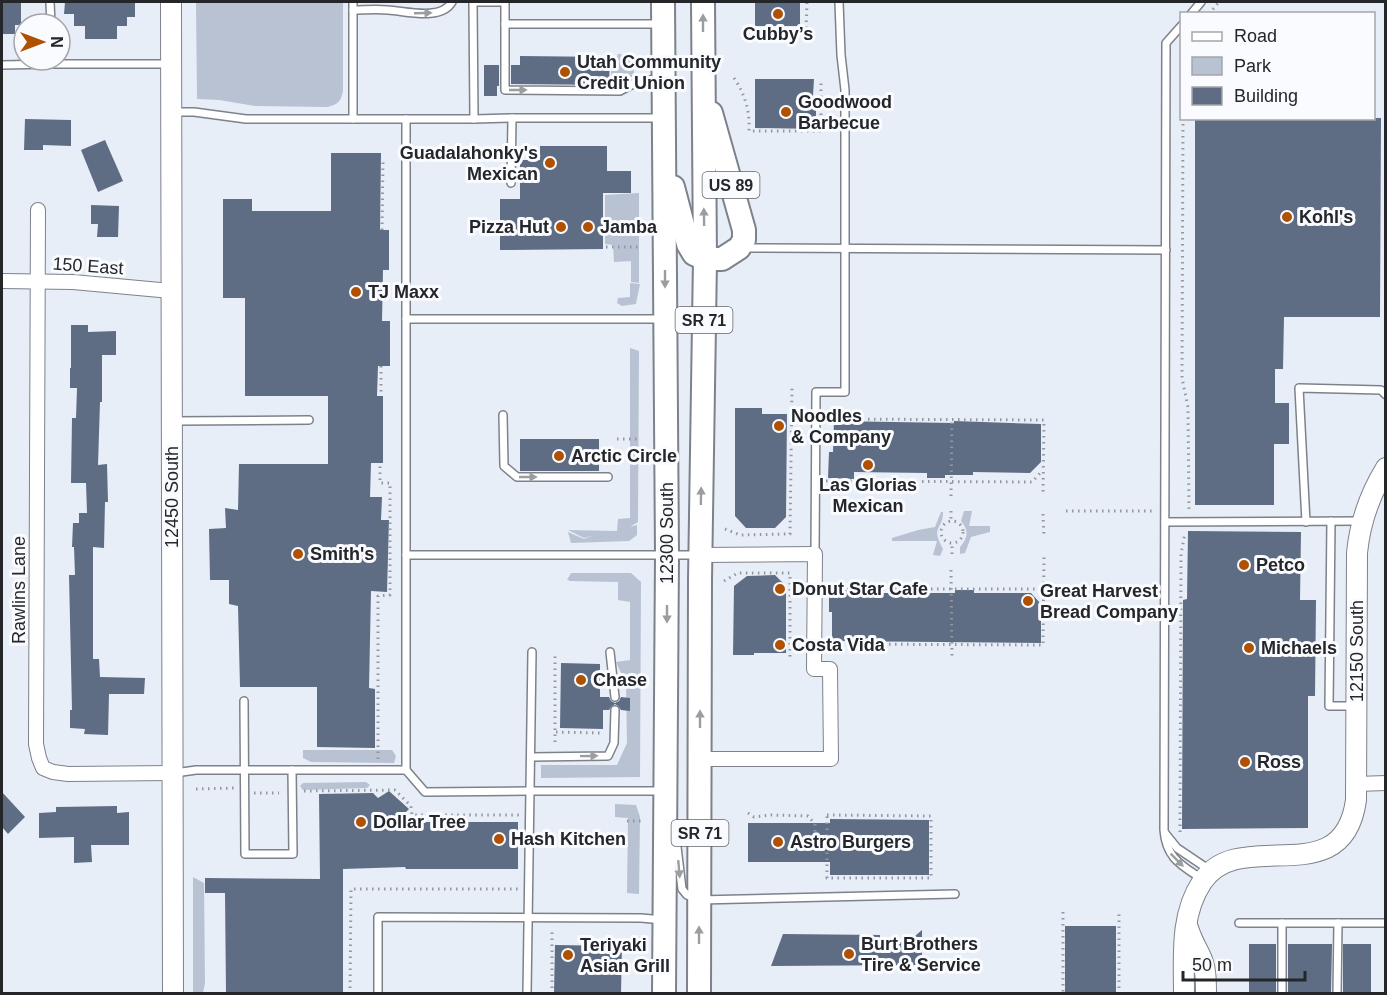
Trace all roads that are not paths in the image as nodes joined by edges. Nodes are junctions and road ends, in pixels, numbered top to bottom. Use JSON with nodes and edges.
{"nodes":[{"id":1,"x":171,"y":2,"type":"edge"},
{"id":2,"x":452,"y":2,"type":"edge"},
{"id":3,"x":473,"y":2,"type":"edge"},
{"id":4,"x":663,"y":2,"type":"edge"},
{"id":5,"x":703,"y":2,"type":"edge"},
{"id":6,"x":838,"y":2,"type":"edge"},
{"id":7,"x":353,"y":6,"type":"edge"},
{"id":8,"x":506,"y":24,"type":"junction"},
{"id":9,"x":663,"y":24,"type":"junction"},
{"id":10,"x":1180,"y":27,"type":"edge"},
{"id":11,"x":72,"y":62,"type":"edge"},
{"id":12,"x":171,"y":64,"type":"junction"},
{"id":13,"x":663,"y":80,"type":"junction"},
{"id":14,"x":703,"y":86,"type":"junction"},
{"id":15,"x":171,"y":112,"type":"junction"},
{"id":16,"x":474,"y":118,"type":"junction"},
{"id":17,"x":512,"y":118,"type":"junction"},
{"id":18,"x":663,"y":118,"type":"junction"},
{"id":19,"x":353,"y":119,"type":"junction"},
{"id":20,"x":406,"y":119,"type":"junction"},
{"id":21,"x":664,"y":157,"type":"junction"},
{"id":22,"x":511,"y":183,"type":"dead end"},
{"id":23,"x":38,"y":210,"type":"dead end"},
{"id":24,"x":739,"y":248,"type":"junction"},
{"id":25,"x":845,"y":249,"type":"junction"},
{"id":26,"x":1166,"y":250,"type":"junction"},
{"id":27,"x":705,"y":259,"type":"junction"},
{"id":28,"x":2,"y":281,"type":"edge"},
{"id":29,"x":38,"y":281,"type":"junction"},
{"id":30,"x":171,"y":291,"type":"junction"},
{"id":31,"x":406,"y":319,"type":"junction"},
{"id":32,"x":664,"y":319,"type":"junction"},
{"id":33,"x":1386,"y":395,"type":"edge"},
{"id":34,"x":503,"y":415,"type":"dead end"},
{"id":35,"x":309,"y":420,"type":"dead end"},
{"id":36,"x":172,"y":421,"type":"junction"},
{"id":37,"x":1386,"y":468,"type":"edge"},
{"id":38,"x":608,"y":477,"type":"dead end"},
{"id":39,"x":1330,"y":521,"type":"junction"},
{"id":40,"x":1362,"y":521,"type":"junction"},
{"id":41,"x":1165,"y":522,"type":"junction"},
{"id":42,"x":1306,"y":522,"type":"junction"},
{"id":43,"x":815,"y":554,"type":"junction"},
{"id":44,"x":406,"y":555,"type":"junction"},
{"id":45,"x":667,"y":555,"type":"junction"},
{"id":46,"x":701,"y":555,"type":"junction"},
{"id":47,"x":532,"y":652,"type":"dead end"},
{"id":48,"x":610,"y":652,"type":"dead end"},
{"id":49,"x":615,"y":697,"type":"dead end"},
{"id":50,"x":244,"y":701,"type":"dead end"},
{"id":51,"x":1357,"y":706,"type":"junction"},
{"id":52,"x":615,"y":710,"type":"dead end"},
{"id":53,"x":531,"y":757,"type":"junction"},
{"id":54,"x":701,"y":759,"type":"junction"},
{"id":55,"x":244,"y":770,"type":"junction"},
{"id":56,"x":292,"y":770,"type":"junction"},
{"id":57,"x":406,"y":770,"type":"junction"},
{"id":58,"x":172,"y":773,"type":"junction"},
{"id":59,"x":1386,"y":783,"type":"edge"},
{"id":60,"x":1357,"y":784,"type":"junction"},
{"id":61,"x":530,"y":790,"type":"junction"},
{"id":62,"x":665,"y":791,"type":"junction"},
{"id":63,"x":1164,"y":830,"type":"junction"},
{"id":64,"x":1207,"y":876,"type":"junction"},
{"id":65,"x":955,"y":894,"type":"dead end"},
{"id":66,"x":699,"y":900,"type":"junction"},
{"id":67,"x":1188,"y":916,"type":"junction"},
{"id":68,"x":529,"y":918,"type":"junction"},
{"id":69,"x":665,"y":920,"type":"junction"},
{"id":70,"x":1239,"y":923,"type":"dead end"},
{"id":71,"x":1282,"y":923,"type":"junction"},
{"id":72,"x":1338,"y":923,"type":"junction"},
{"id":73,"x":1386,"y":923,"type":"edge"},
{"id":74,"x":173,"y":993,"type":"edge"},
{"id":75,"x":378,"y":993,"type":"edge"},
{"id":76,"x":527,"y":993,"type":"edge"},
{"id":77,"x":664,"y":993,"type":"edge"},
{"id":78,"x":699,"y":993,"type":"edge"},
{"id":79,"x":1184,"y":993,"type":"edge"},
{"id":80,"x":1206,"y":993,"type":"edge"},
{"id":81,"x":1282,"y":993,"type":"edge"},
{"id":82,"x":1337,"y":993,"type":"edge"}],
"edges":[{"from":1,"to":12,"type":"street","name":"12450 South"},
{"from":7,"to":2,"type":"lane","one_way":true},
{"from":3,"to":8,"type":"lane"},
{"from":3,"to":16,"type":"lane"},
{"from":4,"to":9,"type":"main road","name":"12300 South","number":"US 89"},
{"from":14,"to":5,"type":"main road","name":"12300 South","number":"US 89","one_way":true},
{"from":6,"to":25,"type":"lane"},
{"from":7,"to":19,"type":"lane"},
{"from":8,"to":9,"type":"lane"},
{"from":8,"to":13,"type":"lane","one_way":true},
{"from":9,"to":13,"type":"main road","name":"12300 South","number":"US 89"},
{"from":10,"to":26,"type":"lane"},
{"from":11,"to":12,"type":"lane"},
{"from":12,"to":15,"type":"street","name":"12450 South"},
{"from":13,"to":18,"type":"main road","name":"12300 South","number":"US 89"},
{"from":14,"to":24,"type":"main road","number":"US 89"},
{"from":27,"to":14,"type":"main road","name":"12300 South","number":"SR 71","one_way":true},
{"from":15,"to":19,"type":"lane"},
{"from":15,"to":30,"type":"street","name":"12450 South"},
{"from":16,"to":17,"type":"lane"},
{"from":16,"to":20,"type":"lane"},
{"from":17,"to":18,"type":"lane"},
{"from":17,"to":22,"type":"lane"},
{"from":18,"to":21,"type":"main road","name":"12300 South","number":"US 89"},
{"from":19,"to":20,"type":"lane"},
{"from":20,"to":31,"type":"lane"},
{"from":21,"to":27,"type":"main road","number":"US 89"},
{"from":21,"to":32,"type":"main road","name":"12300 South","number":"SR 71","one_way":true},
{"from":23,"to":29,"type":"street"},
{"from":24,"to":25,"type":"lane"},
{"from":24,"to":27,"type":"main road"},
{"from":25,"to":26,"type":"lane"},
{"from":25,"to":43,"type":"lane"},
{"from":26,"to":41,"type":"lane"},
{"from":46,"to":27,"type":"main road","name":"12300 South","number":"SR 71","one_way":true},
{"from":28,"to":29,"type":"street","name":"150 East"},
{"from":29,"to":30,"type":"street","name":"150 East"},
{"from":29,"to":58,"type":"street","name":"Rawlins Lane"},
{"from":30,"to":36,"type":"street","name":"12450 South"},
{"from":31,"to":32,"type":"lane"},
{"from":31,"to":44,"type":"lane"},
{"from":32,"to":45,"type":"main road","name":"12300 South","number":"SR 71"},
{"from":33,"to":42,"type":"lane"},
{"from":34,"to":38,"type":"lane","one_way":true},
{"from":35,"to":36,"type":"lane"},
{"from":36,"to":58,"type":"street","name":"12450 South"},
{"from":37,"to":40,"type":"street","name":"12150 South"},
{"from":39,"to":40,"type":"lane"},
{"from":39,"to":42,"type":"lane"},
{"from":39,"to":51,"type":"lane"},
{"from":40,"to":51,"type":"street","name":"12150 South"},
{"from":41,"to":42,"type":"lane"},
{"from":41,"to":63,"type":"lane"},
{"from":43,"to":46,"type":"street"},
{"from":43,"to":54,"type":"street"},
{"from":44,"to":45,"type":"lane"},
{"from":44,"to":57,"type":"lane"},
{"from":45,"to":46,"type":"lane"},
{"from":45,"to":62,"type":"main road","name":"12300 South","number":"SR 71","one_way":true},
{"from":54,"to":46,"type":"main road","name":"12300 South","number":"SR 71","one_way":true},
{"from":47,"to":53,"type":"lane"},
{"from":48,"to":49,"type":"lane"},
{"from":50,"to":55,"type":"lane"},
{"from":51,"to":60,"type":"street","name":"12150 South"},
{"from":53,"to":52,"type":"lane","one_way":true},
{"from":53,"to":61,"type":"lane"},
{"from":54,"to":66,"type":"main road","name":"12300 South","number":"SR 71"},
{"from":55,"to":56,"type":"lane"},
{"from":55,"to":56,"type":"lane"},
{"from":55,"to":58,"type":"lane"},
{"from":56,"to":57,"type":"lane"},
{"from":57,"to":61,"type":"lane"},
{"from":58,"to":74,"type":"street","name":"12450 South"},
{"from":59,"to":60,"type":"street"},
{"from":60,"to":64,"type":"street","name":"12150 South"},
{"from":61,"to":62,"type":"lane"},
{"from":61,"to":68,"type":"lane"},
{"from":62,"to":66,"type":"lane","one_way":true},
{"from":62,"to":69,"type":"main road","name":"12300 South","number":"SR 71"},
{"from":63,"to":64,"type":"lane"},
{"from":63,"to":64,"type":"lane","one_way":true},
{"from":64,"to":67,"type":"street"},
{"from":65,"to":66,"type":"lane"},
{"from":78,"to":66,"type":"main road","name":"12300 South","number":"SR 71","one_way":true},
{"from":67,"to":79,"type":"street"},
{"from":67,"to":80,"type":"street"},
{"from":68,"to":69,"type":"lane"},
{"from":68,"to":75,"type":"lane"},
{"from":68,"to":76,"type":"lane"},
{"from":69,"to":77,"type":"main road","name":"12300 South","number":"SR 71"},
{"from":70,"to":71,"type":"lane"},
{"from":71,"to":72,"type":"lane"},
{"from":71,"to":81,"type":"lane"},
{"from":72,"to":73,"type":"lane"},
{"from":72,"to":82,"type":"lane"}]}
